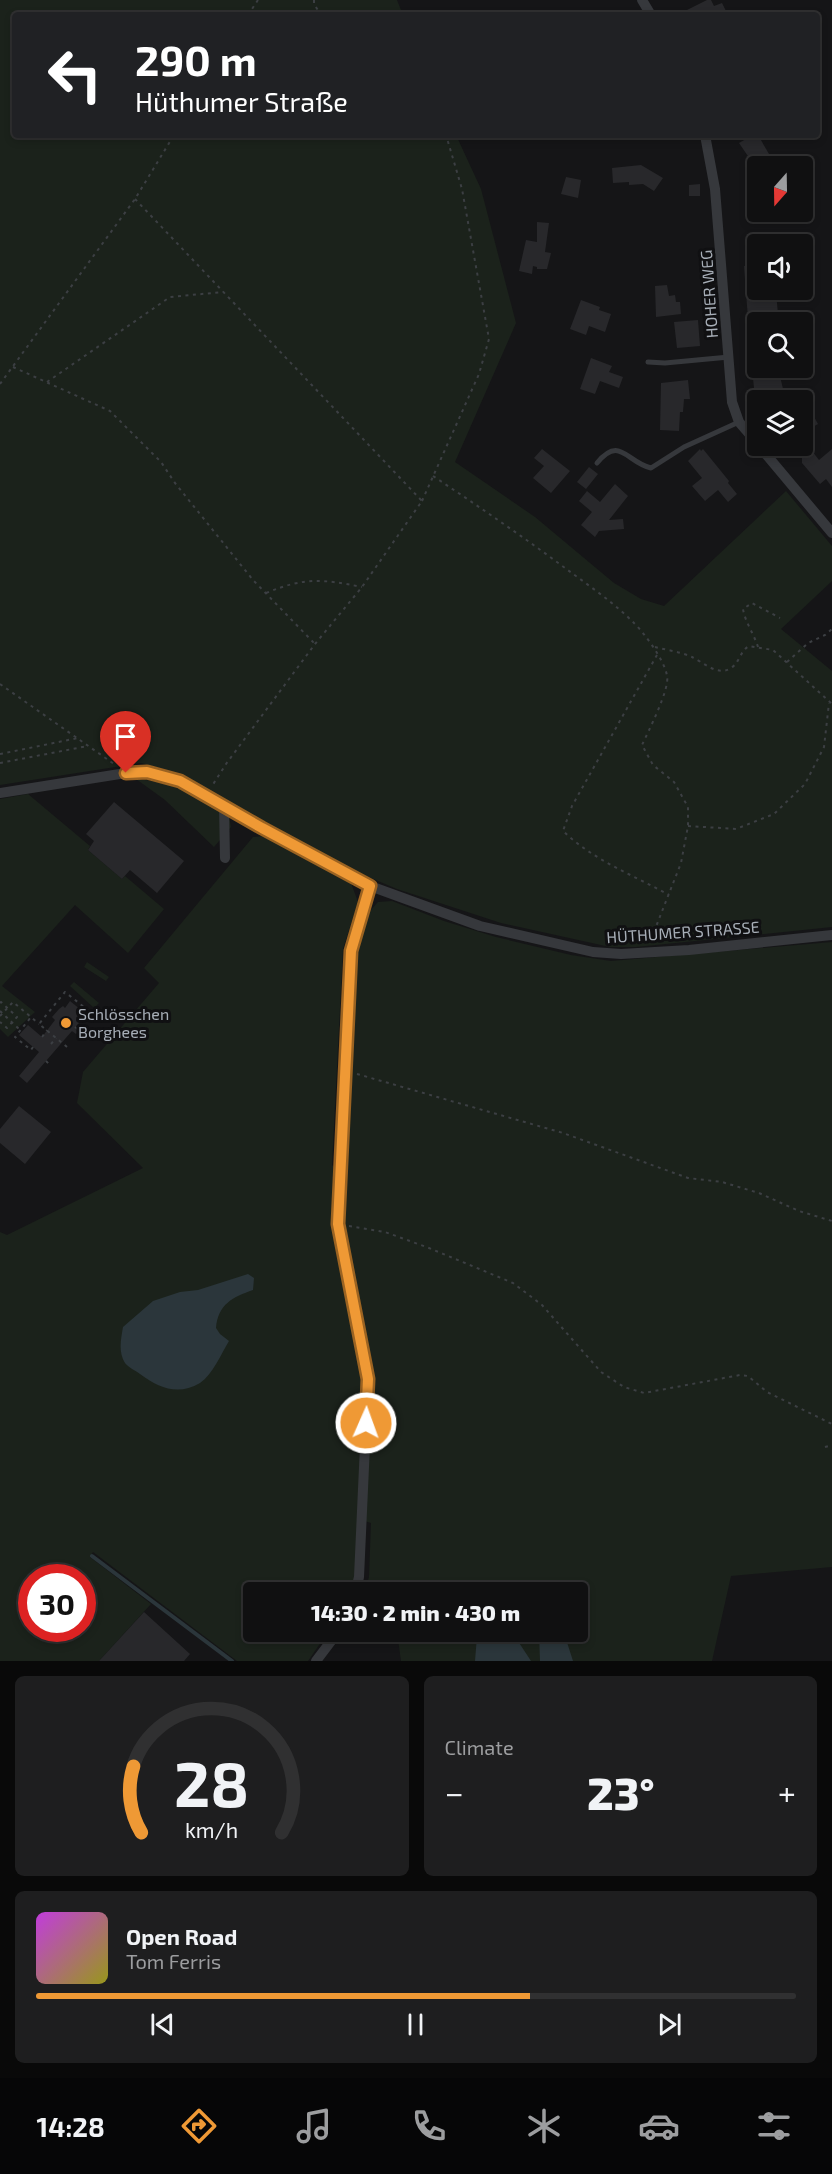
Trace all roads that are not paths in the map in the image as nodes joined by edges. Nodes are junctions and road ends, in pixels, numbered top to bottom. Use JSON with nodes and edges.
{"nodes":[{"id":1,"x":706,"y":138,"type":"edge"},
{"id":2,"x":729,"y":357,"type":"junction"},
{"id":3,"x":648,"y":362,"type":"dead end"},
{"id":4,"x":739,"y":422,"type":"junction"},
{"id":5,"x":747,"y":432,"type":"edge"},
{"id":6,"x":767,"y":456,"type":"edge"},
{"id":7,"x":597,"y":463,"type":"dead end"},
{"id":8,"x":832,"y":533,"type":"edge"},
{"id":9,"x":0,"y":793,"type":"edge"},
{"id":10,"x":224,"y":806,"type":"junction"},
{"id":11,"x":225,"y":858,"type":"dead end"},
{"id":12,"x":370,"y":886,"type":"junction"},
{"id":13,"x":832,"y":935,"type":"edge"},
{"id":14,"x":358,"y":1582,"type":"edge"},
{"id":15,"x":330,"y":1642,"type":"edge"},
{"id":16,"x":316,"y":1661,"type":"edge"}],
"edges":[{"from":1,"to":2,"type":"street","name":"HOHER WEG"},
{"from":2,"to":3,"type":"lane"},
{"from":2,"to":4,"type":"street","name":"HOHER WEG"},
{"from":4,"to":5,"type":"street","name":"HOHER WEG"},
{"from":4,"to":7,"type":"lane"},
{"from":6,"to":8,"type":"street","name":"HOHER WEG"},
{"from":9,"to":10,"type":"street","name":"HÜTHUMER STRASSE"},
{"from":10,"to":11,"type":"street"},
{"from":10,"to":12,"type":"street","name":"HÜTHUMER STRASSE"},
{"from":12,"to":13,"type":"street","name":"HÜTHUMER STRASSE"},
{"from":12,"to":14,"type":"street"},
{"from":15,"to":16,"type":"street"}]}
